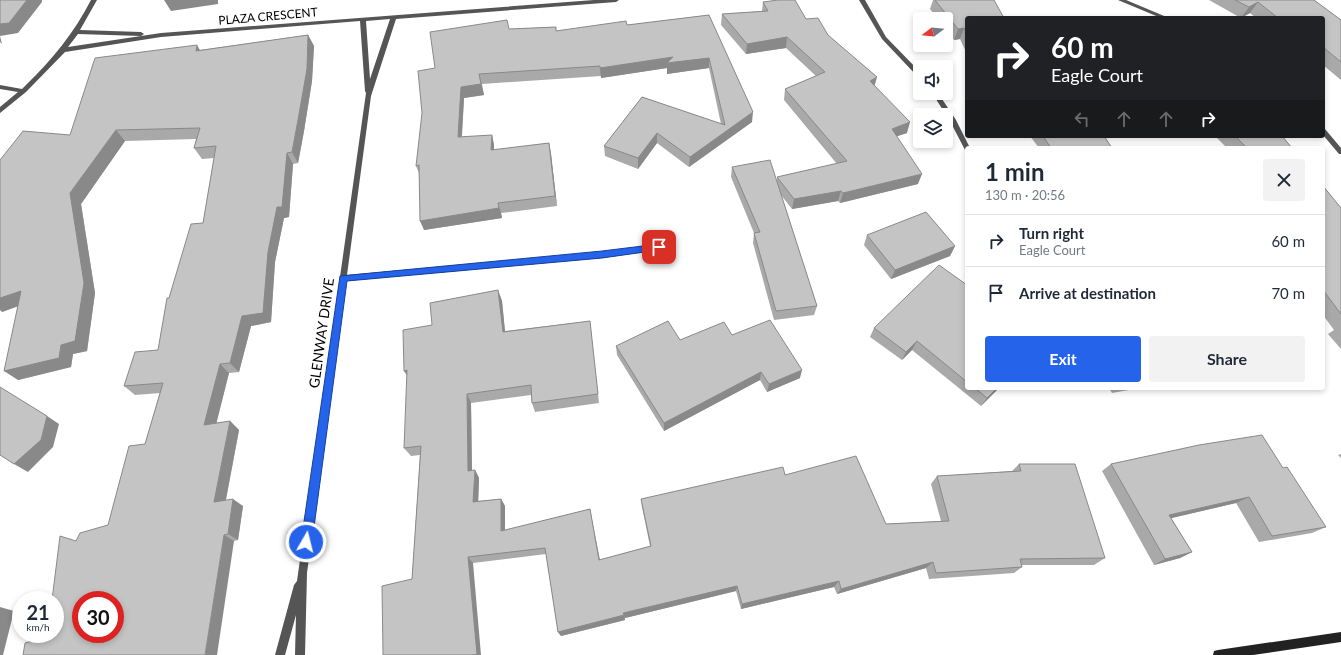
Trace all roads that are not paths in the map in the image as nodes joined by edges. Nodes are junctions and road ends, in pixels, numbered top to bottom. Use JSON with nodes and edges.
{"nodes":[{"id":1,"x":94,"y":0,"type":"edge"},
{"id":2,"x":616,"y":0,"type":"edge"},
{"id":3,"x":862,"y":0,"type":"edge"},
{"id":4,"x":1121,"y":0,"type":"edge"},
{"id":5,"x":1161,"y":16,"type":"edge"},
{"id":6,"x":394,"y":17,"type":"junction"},
{"id":7,"x":363,"y":19,"type":"junction"},
{"id":8,"x":77,"y":32,"type":"junction"},
{"id":9,"x":161,"y":35,"type":"junction"},
{"id":10,"x":63,"y":50,"type":"junction"},
{"id":11,"x":913,"y":69,"type":"edge"},
{"id":12,"x":0,"y":87,"type":"edge"},
{"id":13,"x":24,"y":91,"type":"junction"},
{"id":14,"x":368,"y":96,"type":"junction"},
{"id":15,"x":940,"y":100,"type":"edge"},
{"id":16,"x":0,"y":111,"type":"edge"},
{"id":17,"x":1325,"y":133,"type":"edge"},
{"id":18,"x":966,"y":146,"type":"edge"},
{"id":19,"x":1341,"y":152,"type":"edge"},
{"id":20,"x":659,"y":247,"type":"dead end"},
{"id":21,"x":343,"y":278,"type":"junction"},
{"id":22,"x":302,"y":573,"type":"junction"},
{"id":23,"x":1341,"y":637,"type":"edge"},
{"id":24,"x":280,"y":655,"type":"edge"},
{"id":25,"x":300,"y":655,"type":"edge"},
{"id":26,"x":1218,"y":655,"type":"edge"}],
"edges":[{"from":1,"to":8,"type":"street"},
{"from":2,"to":6,"type":"street","name":"PLAZA CRESCENT"},
{"from":3,"to":11,"type":"street"},
{"from":4,"to":5,"type":"street"},
{"from":6,"to":7,"type":"street","name":"PLAZA CRESCENT"},
{"from":6,"to":14,"type":"street","name":"GLENWAY DRIVE"},
{"from":7,"to":9,"type":"street","name":"PLAZA CRESCENT"},
{"from":7,"to":14,"type":"street","name":"GLENWAY DRIVE"},
{"from":8,"to":9,"type":"street","name":"PLAZA CRESCENT"},
{"from":8,"to":10,"type":"street"},
{"from":9,"to":10,"type":"street","name":"PLAZA CRESCENT"},
{"from":10,"to":13,"type":"street"},
{"from":12,"to":13,"type":"street"},
{"from":13,"to":16,"type":"street"},
{"from":14,"to":21,"type":"street","name":"GLENWAY DRIVE"},
{"from":15,"to":18,"type":"street"},
{"from":17,"to":19,"type":"street"},
{"from":20,"to":21,"type":"street"},
{"from":21,"to":22,"type":"street","name":"GLENWAY DRIVE"},
{"from":22,"to":24,"type":"street","name":"GLENWAY DRIVE"},
{"from":22,"to":25,"type":"street","name":"GLENWAY DRIVE"},
{"from":23,"to":26,"type":"main road"}]}
